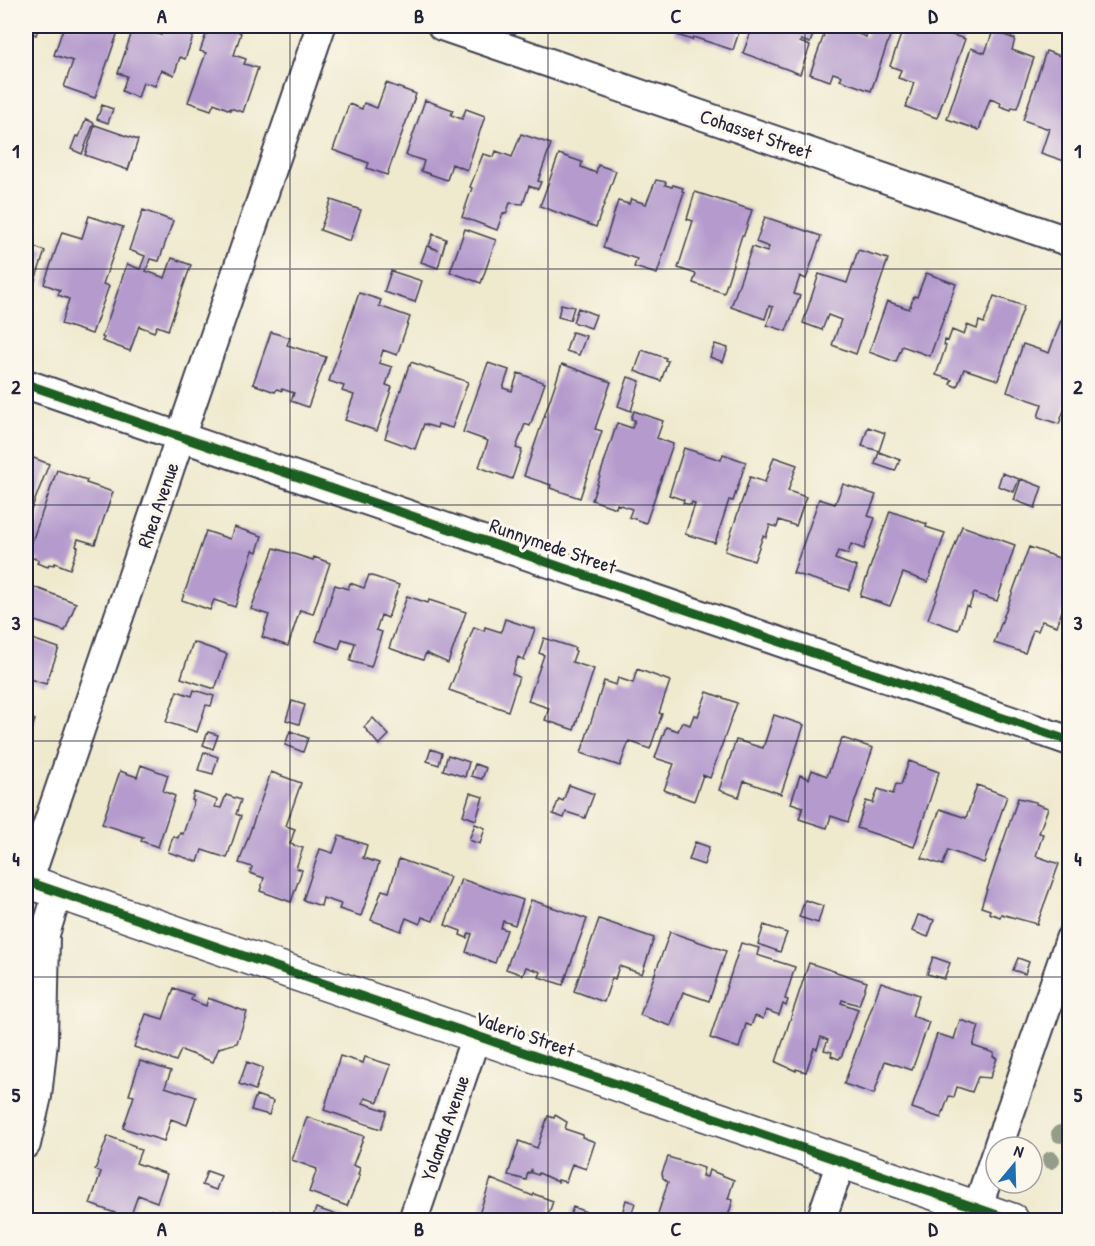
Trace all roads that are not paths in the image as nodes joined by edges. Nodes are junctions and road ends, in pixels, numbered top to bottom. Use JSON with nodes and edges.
{"nodes":[{"id":1,"x":321,"y":26,"type":"edge"},
{"id":2,"x":441,"y":26,"type":"edge"},
{"id":3,"x":1070,"y":242,"type":"edge"},
{"id":4,"x":26,"y":384,"type":"edge"},
{"id":5,"x":181,"y":437,"type":"junction"},
{"id":6,"x":1070,"y":741,"type":"edge"},
{"id":7,"x":37,"y":885,"type":"edge"},
{"id":8,"x":1070,"y":939,"type":"edge"},
{"id":9,"x":477,"y":1036,"type":"junction"},
{"id":10,"x":1002,"y":1135,"type":"edge"},
{"id":11,"x":26,"y":1144,"type":"edge"},
{"id":12,"x":841,"y":1162,"type":"junction"},
{"id":13,"x":984,"y":1188,"type":"edge"},
{"id":14,"x":977,"y":1209,"type":"junction"},
{"id":15,"x":413,"y":1221,"type":"edge"},
{"id":16,"x":821,"y":1221,"type":"edge"},
{"id":17,"x":1012,"y":1221,"type":"edge"}],
"edges":[{"from":1,"to":5,"type":"street","name":"Rhea Avenue"},
{"from":2,"to":3,"type":"street","name":"Cohasset Street"},
{"from":4,"to":5,"type":"street","name":"Runnymede Street"},
{"from":5,"to":6,"type":"street","name":"Runnymede Street"},
{"from":5,"to":7,"type":"street","name":"Rhea Avenue"},
{"from":7,"to":9,"type":"street","name":"Valerio Street"},
{"from":7,"to":11,"type":"street","name":"Rhea Avenue"},
{"from":8,"to":10,"type":"street"},
{"from":9,"to":12,"type":"street","name":"Valerio Street"},
{"from":9,"to":15,"type":"street","name":"Yolanda Avenue"},
{"from":12,"to":14,"type":"street","name":"Valerio Street"},
{"from":12,"to":16,"type":"street"},
{"from":13,"to":14,"type":"street"},
{"from":14,"to":17,"type":"street","name":"Valerio Street"}]}
